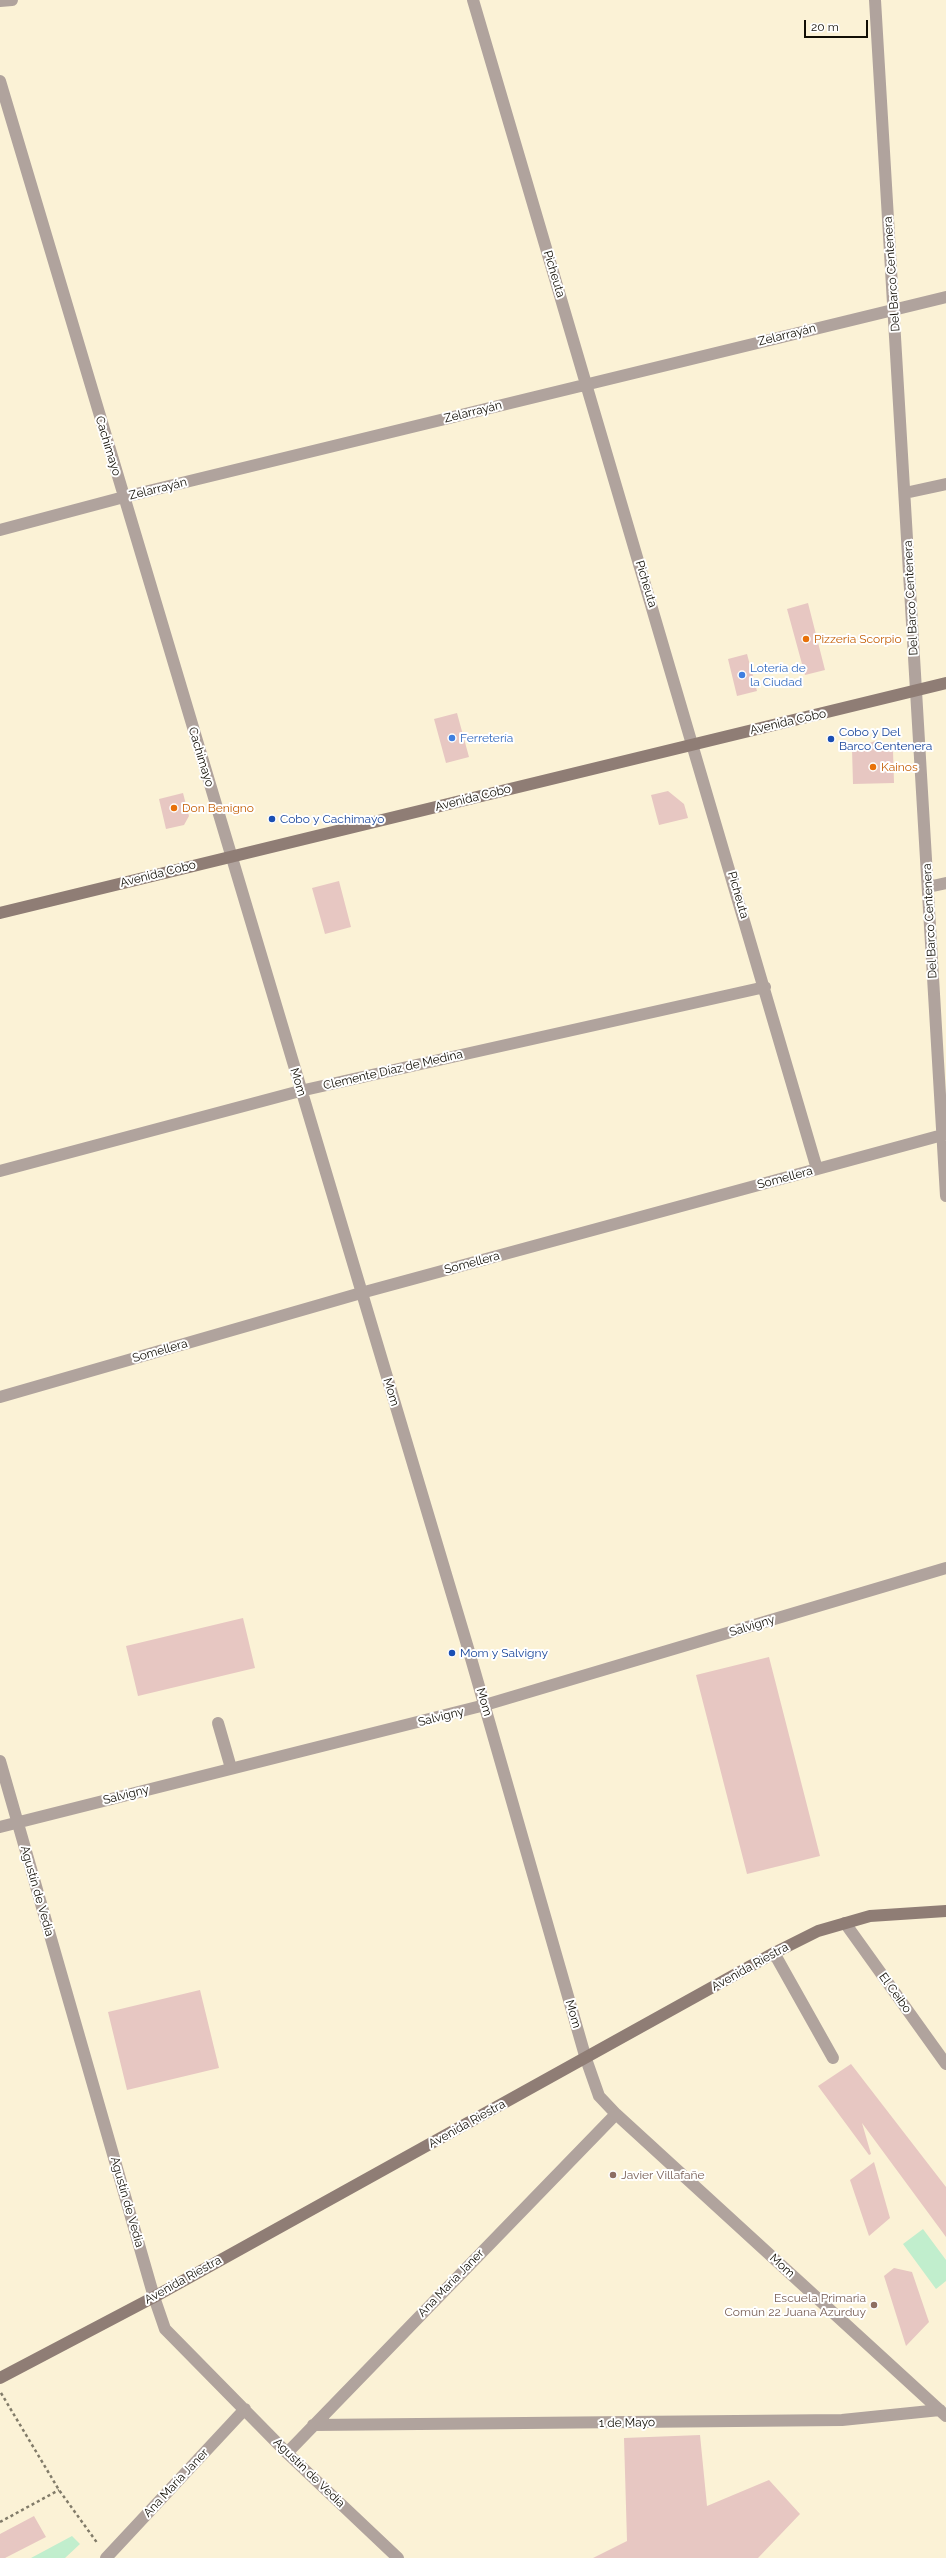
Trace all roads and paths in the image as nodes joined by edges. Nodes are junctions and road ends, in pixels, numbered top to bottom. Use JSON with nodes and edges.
{"nodes":[{"id":1,"x":12,"y":0,"type":"edge"},
{"id":2,"x":473,"y":0,"type":"edge"},
{"id":3,"x":875,"y":0,"type":"edge"},
{"id":4,"x":0,"y":1,"type":"edge"},
{"id":5,"x":0,"y":81,"type":"edge"},
{"id":6,"x":946,"y":297,"type":"edge"},
{"id":7,"x":895,"y":309,"type":"junction"},
{"id":8,"x":587,"y":384,"type":"junction"},
{"id":9,"x":946,"y":484,"type":"edge"},
{"id":10,"x":906,"y":493,"type":"junction"},
{"id":11,"x":124,"y":497,"type":"junction"},
{"id":12,"x":0,"y":530,"type":"edge"},
{"id":13,"x":946,"y":683,"type":"edge"},
{"id":14,"x":916,"y":690,"type":"junction"},
{"id":15,"x":694,"y":745,"type":"junction"},
{"id":16,"x":231,"y":857,"type":"junction"},
{"id":17,"x":946,"y":883,"type":"edge"},
{"id":18,"x":928,"y":887,"type":"junction"},
{"id":19,"x":0,"y":913,"type":"edge"},
{"id":20,"x":765,"y":987,"type":"junction"},
{"id":21,"x":300,"y":1091,"type":"junction"},
{"id":22,"x":944,"y":1135,"type":"edge"},
{"id":23,"x":817,"y":1169,"type":"junction"},
{"id":24,"x":0,"y":1171,"type":"edge"},
{"id":25,"x":946,"y":1196,"type":"edge"},
{"id":26,"x":361,"y":1293,"type":"junction"},
{"id":27,"x":0,"y":1397,"type":"edge"},
{"id":28,"x":946,"y":1568,"type":"edge"},
{"id":29,"x":486,"y":1706,"type":"junction"},
{"id":30,"x":218,"y":1723,"type":"dead end"},
{"id":31,"x":0,"y":1760,"type":"edge"},
{"id":32,"x":231,"y":1768,"type":"junction"},
{"id":33,"x":18,"y":1822,"type":"junction"},
{"id":34,"x":0,"y":1827,"type":"edge"},
{"id":35,"x":946,"y":1911,"type":"edge"},
{"id":36,"x":845,"y":1923,"type":"junction"},
{"id":37,"x":774,"y":1953,"type":"junction"},
{"id":38,"x":833,"y":2058,"type":"dead end"},
{"id":39,"x":586,"y":2059,"type":"junction"},
{"id":40,"x":946,"y":2064,"type":"edge"},
{"id":41,"x":616,"y":2114,"type":"junction"},
{"id":42,"x":154,"y":2296,"type":"junction"},
{"id":43,"x":0,"y":2378,"type":"edge"},
{"id":44,"x":0,"y":2391,"type":"edge"},
{"id":45,"x":245,"y":2409,"type":"junction"},
{"id":46,"x":943,"y":2413,"type":"edge"},
{"id":47,"x":313,"y":2425,"type":"junction"},
{"id":48,"x":287,"y":2453,"type":"junction"},
{"id":49,"x":59,"y":2490,"type":"junction"},
{"id":50,"x":0,"y":2522,"type":"edge"},
{"id":51,"x":107,"y":2557,"type":"edge"},
{"id":52,"x":398,"y":2558,"type":"edge"}],
"edges":[{"from":1,"to":4,"type":"street"},
{"from":2,"to":8,"type":"street","name":"Picheuta"},
{"from":3,"to":7,"type":"street","name":"Del Barco Centenera"},
{"from":5,"to":11,"type":"street","name":"Cachimayo"},
{"from":6,"to":7,"type":"street","name":"Zelarrayán"},
{"from":7,"to":8,"type":"street","name":"Zelarrayán"},
{"from":7,"to":10,"type":"street","name":"Del Barco Centenera"},
{"from":8,"to":11,"type":"street","name":"Zelarrayán"},
{"from":8,"to":15,"type":"street","name":"Picheuta"},
{"from":9,"to":10,"type":"street"},
{"from":10,"to":14,"type":"street","name":"Del Barco Centenera"},
{"from":11,"to":12,"type":"street","name":"Zelarrayán"},
{"from":11,"to":16,"type":"street","name":"Cachimayo"},
{"from":13,"to":14,"type":"main road","name":"Avenida Cobo"},
{"from":14,"to":15,"type":"main road","name":"Avenida Cobo"},
{"from":14,"to":18,"type":"street","name":"Del Barco Centenera"},
{"from":15,"to":16,"type":"main road","name":"Avenida Cobo"},
{"from":15,"to":20,"type":"street","name":"Picheuta"},
{"from":16,"to":19,"type":"main road","name":"Avenida Cobo"},
{"from":16,"to":21,"type":"street","name":"Mom"},
{"from":17,"to":18,"type":"street"},
{"from":18,"to":22,"type":"street","name":"Del Barco Centenera"},
{"from":20,"to":21,"type":"street","name":"Clemente Díaz de Medina"},
{"from":20,"to":23,"type":"street","name":"Picheuta"},
{"from":21,"to":24,"type":"street","name":"Clemente Díaz de Medina"},
{"from":21,"to":26,"type":"street","name":"Mom"},
{"from":22,"to":23,"type":"street","name":"Somellera"},
{"from":22,"to":25,"type":"street","name":"Del Barco Centenera"},
{"from":23,"to":26,"type":"street","name":"Somellera"},
{"from":26,"to":27,"type":"street","name":"Somellera"},
{"from":26,"to":29,"type":"street","name":"Mom"},
{"from":28,"to":29,"type":"street","name":"Salvigny"},
{"from":29,"to":32,"type":"street","name":"Salvigny"},
{"from":29,"to":39,"type":"street","name":"Mom"},
{"from":30,"to":32,"type":"street"},
{"from":31,"to":33,"type":"street","name":"Agustín de Vedia"},
{"from":32,"to":33,"type":"street","name":"Salvigny"},
{"from":33,"to":34,"type":"street","name":"Salvigny"},
{"from":33,"to":42,"type":"street","name":"Agustín de Vedia"},
{"from":35,"to":36,"type":"main road","name":"Avenida Riestra"},
{"from":36,"to":37,"type":"main road","name":"Avenida Riestra"},
{"from":36,"to":40,"type":"street","name":"El Ceibo"},
{"from":37,"to":38,"type":"street"},
{"from":37,"to":39,"type":"main road","name":"Avenida Riestra"},
{"from":39,"to":41,"type":"street","name":"Mom"},
{"from":39,"to":42,"type":"main road","name":"Avenida Riestra"},
{"from":41,"to":46,"type":"street","name":"Mom"},
{"from":41,"to":47,"type":"street","name":"Ana María Janer"},
{"from":42,"to":43,"type":"main road","name":"Avenida Riestra"},
{"from":42,"to":45,"type":"street","name":"Agustín de Vedia"},
{"from":44,"to":49,"type":"path"},
{"from":45,"to":48,"type":"street","name":"Agustín de Vedia"},
{"from":45,"to":51,"type":"street","name":"Ana María Janer"},
{"from":46,"to":47,"type":"street","name":"1 de Mayo"},
{"from":47,"to":48,"type":"street","name":"Ana María Janer"},
{"from":48,"to":52,"type":"street","name":"Agustín de Vedia"},
{"from":49,"to":50,"type":"path"},
{"from":49,"to":51,"type":"path"}]}
